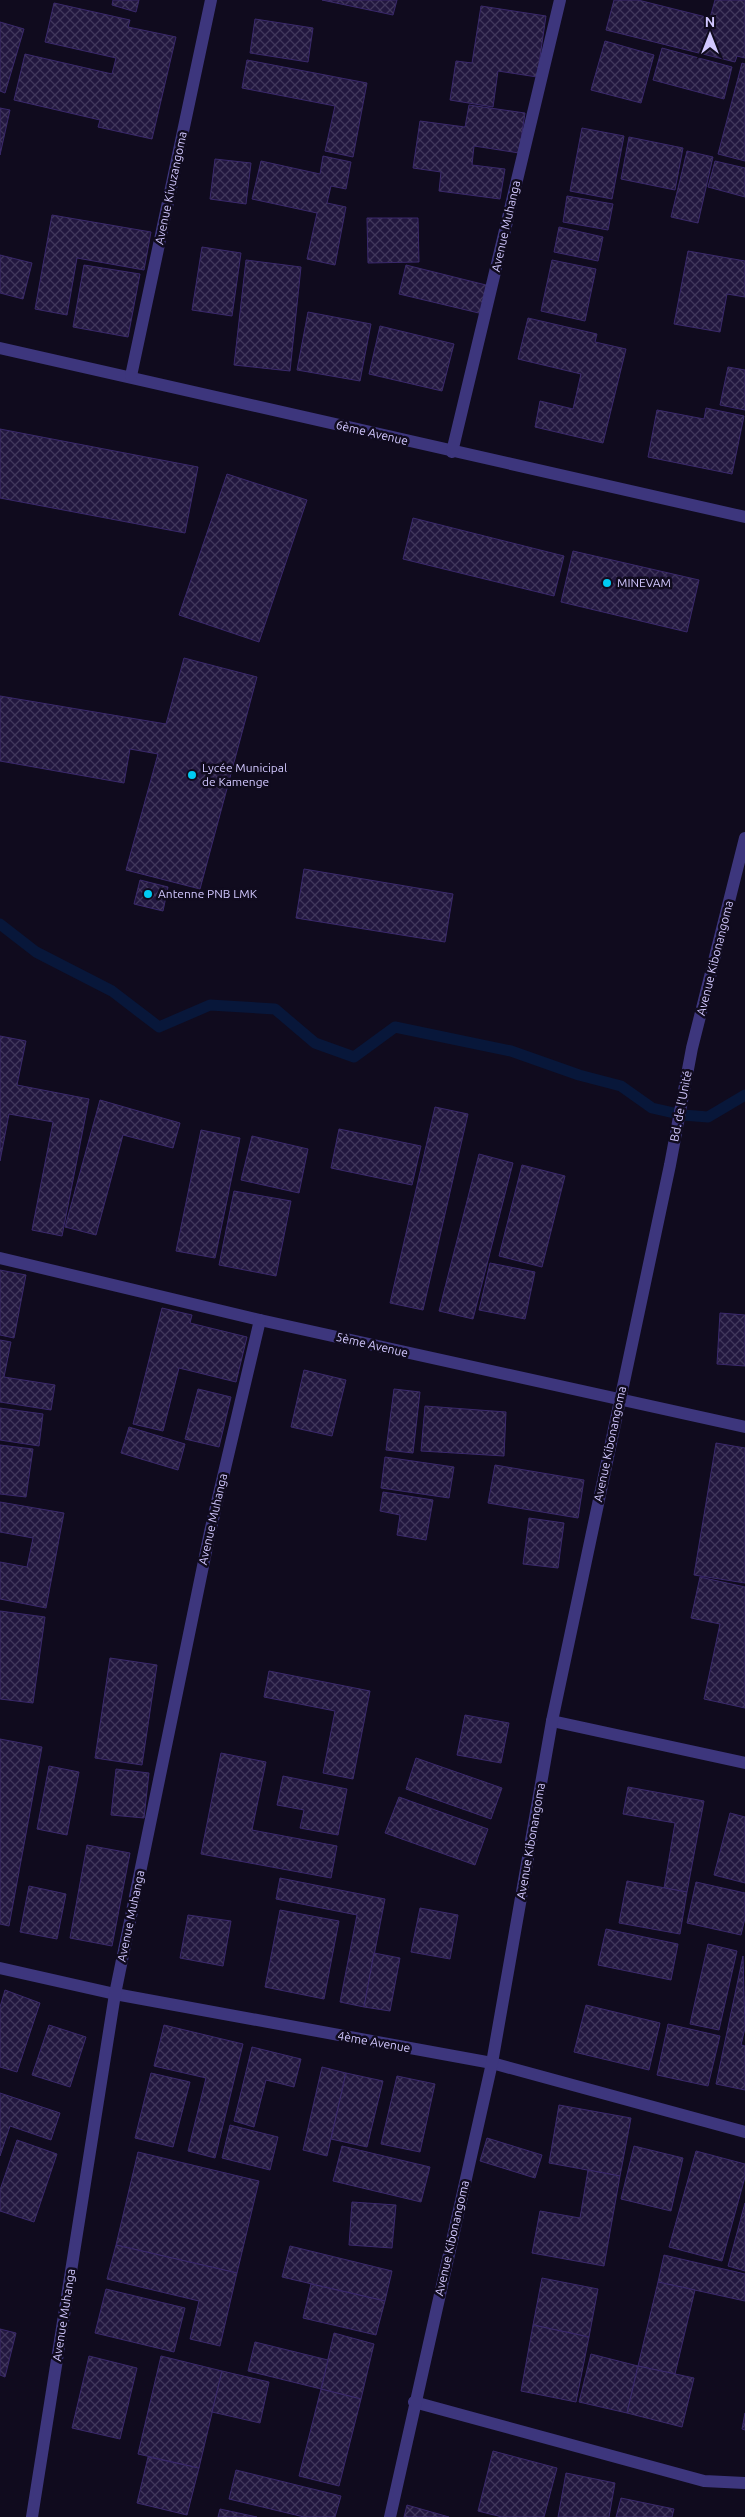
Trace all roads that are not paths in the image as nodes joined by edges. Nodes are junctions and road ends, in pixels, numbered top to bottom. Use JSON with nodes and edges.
{"nodes":[{"id":1,"x":211,"y":0,"type":"edge"},
{"id":2,"x":560,"y":0,"type":"edge"},
{"id":3,"x":0,"y":348,"type":"edge"},
{"id":4,"x":131,"y":376,"type":"junction"},
{"id":5,"x":452,"y":452,"type":"junction"},
{"id":6,"x":745,"y":517,"type":"edge"},
{"id":7,"x":745,"y":838,"type":"edge"},
{"id":8,"x":692,"y":1048,"type":"joint"},
{"id":9,"x":670,"y":1165,"type":"joint"},
{"id":10,"x":0,"y":1258,"type":"edge"},
{"id":11,"x":260,"y":1320,"type":"junction"},
{"id":12,"x":619,"y":1401,"type":"junction"},
{"id":13,"x":745,"y":1427,"type":"edge"},
{"id":14,"x":552,"y":1721,"type":"junction"},
{"id":15,"x":745,"y":1763,"type":"edge"},
{"id":16,"x":0,"y":1968,"type":"edge"},
{"id":17,"x":115,"y":1994,"type":"junction"},
{"id":18,"x":492,"y":2063,"type":"junction"},
{"id":19,"x":745,"y":2132,"type":"edge"},
{"id":20,"x":414,"y":2402,"type":"junction"},
{"id":21,"x":745,"y":2483,"type":"edge"},
{"id":22,"x":32,"y":2517,"type":"edge"},
{"id":23,"x":390,"y":2517,"type":"edge"}],
"edges":[{"from":1,"to":4,"type":"street","name":"Avenue Kivuzangoma"},
{"from":2,"to":5,"type":"street","name":"Avenue Muhanga"},
{"from":3,"to":4,"type":"street","name":"6ème Avenue"},
{"from":4,"to":5,"type":"street","name":"6ème Avenue"},
{"from":5,"to":6,"type":"street","name":"6ème Avenue"},
{"from":7,"to":8,"type":"street","name":"Avenue Kibonangoma"},
{"from":8,"to":9,"type":"street","name":"Bd. de l'Unité"},
{"from":9,"to":12,"type":"street","name":"Avenue Kibonangoma"},
{"from":10,"to":11,"type":"street","name":"5ème Avenue"},
{"from":11,"to":12,"type":"street","name":"5ème Avenue"},
{"from":11,"to":17,"type":"street","name":"Avenue Muhanga"},
{"from":12,"to":13,"type":"street","name":"5ème Avenue"},
{"from":12,"to":14,"type":"street","name":"Avenue Kibonangoma"},
{"from":14,"to":15,"type":"street"},
{"from":14,"to":18,"type":"street","name":"Avenue Kibonangoma"},
{"from":16,"to":17,"type":"street","name":"4ème Avenue"},
{"from":17,"to":18,"type":"street","name":"4ème Avenue"},
{"from":17,"to":22,"type":"street","name":"Avenue Muhanga"},
{"from":18,"to":19,"type":"street","name":"4ème Avenue"},
{"from":18,"to":20,"type":"street","name":"Avenue Kibonangoma"},
{"from":20,"to":21,"type":"street"},
{"from":20,"to":23,"type":"street","name":"Avenue Kibonangoma"}]}
